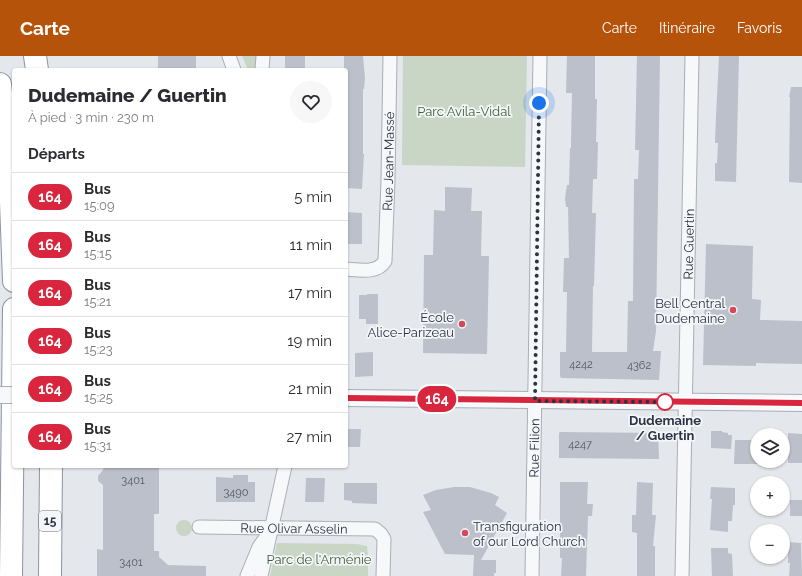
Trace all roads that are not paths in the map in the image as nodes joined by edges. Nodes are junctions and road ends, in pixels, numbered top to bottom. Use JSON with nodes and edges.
{"nodes":[{"id":1,"x":35,"y":56,"type":"edge"},
{"id":2,"x":229,"y":56,"type":"edge"},
{"id":3,"x":263,"y":56,"type":"edge"},
{"id":4,"x":390,"y":56,"type":"edge"},
{"id":5,"x":540,"y":56,"type":"edge"},
{"id":6,"x":692,"y":56,"type":"edge"},
{"id":7,"x":37,"y":68,"type":"edge"},
{"id":8,"x":233,"y":68,"type":"edge"},
{"id":9,"x":262,"y":68,"type":"edge"},
{"id":10,"x":0,"y":84,"type":"edge"},
{"id":11,"x":12,"y":228,"type":"edge"},
{"id":12,"x":348,"y":269,"type":"edge"},
{"id":13,"x":0,"y":395,"type":"edge"},
{"id":14,"x":12,"y":395,"type":"edge"},
{"id":15,"x":348,"y":398,"type":"edge"},
{"id":16,"x":535,"y":401,"type":"junction"},
{"id":17,"x":686,"y":402,"type":"junction"},
{"id":18,"x":802,"y":403,"type":"edge"},
{"id":19,"x":12,"y":468,"type":"edge"},
{"id":20,"x":51,"y":468,"type":"edge"},
{"id":21,"x":285,"y":468,"type":"edge"},
{"id":22,"x":199,"y":527,"type":"dead end"},
{"id":23,"x":273,"y":528,"type":"junction"},
{"id":24,"x":11,"y":576,"type":"edge"},
{"id":25,"x":50,"y":576,"type":"edge"},
{"id":26,"x":247,"y":576,"type":"edge"},
{"id":27,"x":262,"y":576,"type":"edge"},
{"id":28,"x":383,"y":576,"type":"edge"},
{"id":29,"x":532,"y":576,"type":"edge"},
{"id":30,"x":682,"y":576,"type":"edge"}],
"edges":[{"from":1,"to":7,"type":"highway"},
{"from":2,"to":8,"type":"street"},
{"from":3,"to":9,"type":"street"},
{"from":4,"to":12,"type":"street","name":"Rue Jean-Massé"},
{"from":5,"to":16,"type":"street","name":"Rue Filion"},
{"from":6,"to":17,"type":"street","name":"Rue Guertin"},
{"from":10,"to":11,"type":"highway"},
{"from":13,"to":14,"type":"street","bridge":true},
{"from":15,"to":16,"type":"street"},
{"from":16,"to":17,"type":"street"},
{"from":16,"to":29,"type":"street","name":"Rue Filion"},
{"from":17,"to":18,"type":"street"},
{"from":17,"to":30,"type":"street","name":"Rue Guertin"},
{"from":19,"to":24,"type":"highway"},
{"from":20,"to":25,"type":"highway","number":"15"},
{"from":21,"to":23,"type":"street"},
{"from":22,"to":23,"type":"street","name":"Rue Olivar Asselin"},
{"from":23,"to":26,"type":"street"},
{"from":23,"to":27,"type":"street"},
{"from":23,"to":28,"type":"street","name":"Rue Olivar Asselin"}]}
